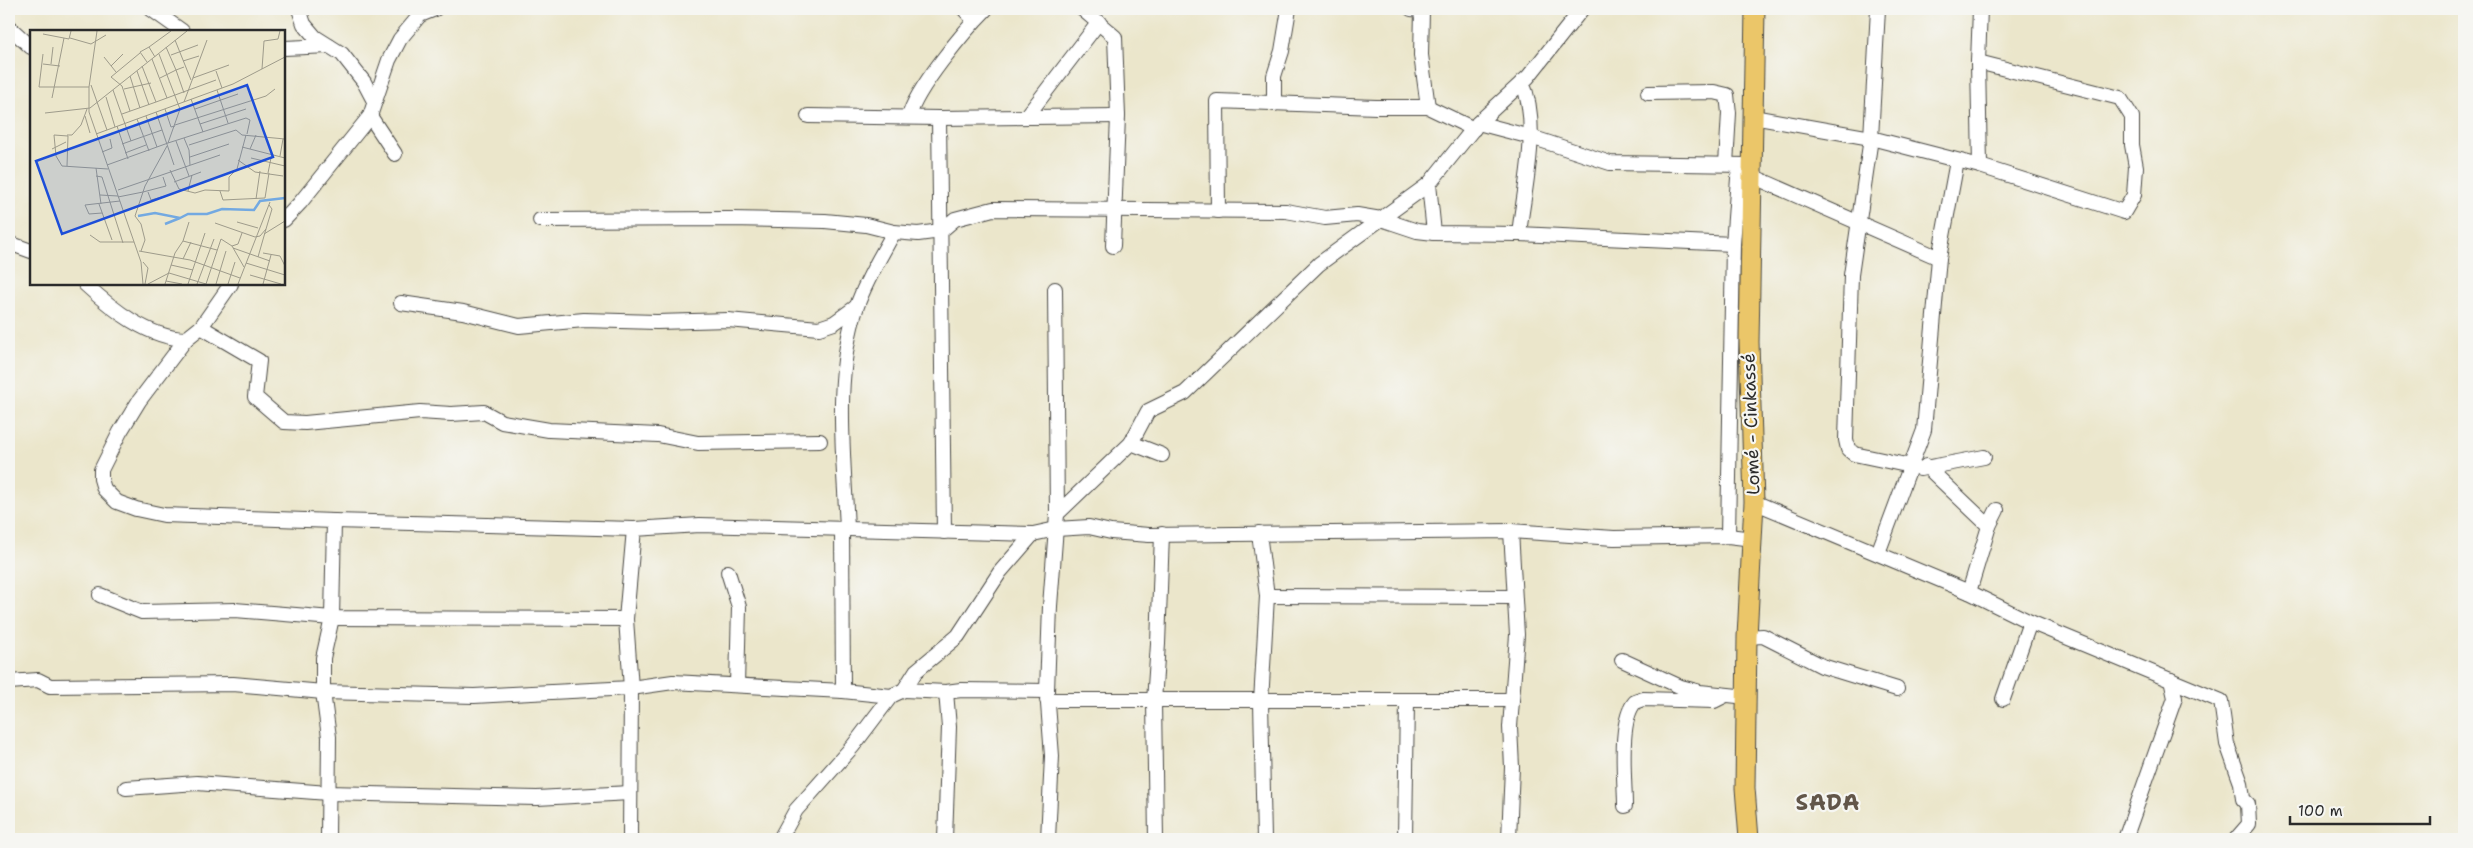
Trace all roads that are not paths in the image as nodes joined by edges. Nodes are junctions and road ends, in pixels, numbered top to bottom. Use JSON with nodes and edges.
{"nodes":[{"id":1,"x":151,"y":9,"type":"edge"},
{"id":2,"x":299,"y":9,"type":"edge"},
{"id":3,"x":435,"y":9,"type":"edge"},
{"id":4,"x":964,"y":9,"type":"edge"},
{"id":5,"x":986,"y":9,"type":"edge"},
{"id":6,"x":1082,"y":9,"type":"edge"},
{"id":7,"x":1289,"y":9,"type":"edge"},
{"id":8,"x":1411,"y":9,"type":"edge"},
{"id":9,"x":1582,"y":9,"type":"edge"},
{"id":10,"x":1755,"y":9,"type":"edge"},
{"id":11,"x":1878,"y":9,"type":"edge"},
{"id":12,"x":1980,"y":9,"type":"edge"},
{"id":13,"x":974,"y":20,"type":"junction"},
{"id":14,"x":1099,"y":22,"type":"junction"},
{"id":15,"x":9,"y":27,"type":"edge"},
{"id":16,"x":181,"y":30,"type":"edge"},
{"id":17,"x":30,"y":45,"type":"edge"},
{"id":18,"x":329,"y":46,"type":"junction"},
{"id":19,"x":285,"y":48,"type":"edge"},
{"id":20,"x":1978,"y":62,"type":"junction"},
{"id":21,"x":1522,"y":82,"type":"junction"},
{"id":22,"x":1648,"y":93,"type":"dead end"},
{"id":23,"x":374,"y":101,"type":"junction"},
{"id":24,"x":1274,"y":104,"type":"junction"},
{"id":25,"x":1428,"y":107,"type":"junction"},
{"id":26,"x":370,"y":116,"type":"junction"},
{"id":27,"x":808,"y":116,"type":"dead end"},
{"id":28,"x":1027,"y":116,"type":"junction"},
{"id":29,"x":1118,"y":116,"type":"junction"},
{"id":30,"x":909,"y":117,"type":"junction"},
{"id":31,"x":1753,"y":117,"type":"junction"},
{"id":32,"x":939,"y":118,"type":"junction"},
{"id":33,"x":1476,"y":126,"type":"junction"},
{"id":34,"x":1530,"y":137,"type":"junction"},
{"id":35,"x":1871,"y":138,"type":"junction"},
{"id":36,"x":395,"y":154,"type":"dead end"},
{"id":37,"x":1957,"y":161,"type":"junction"},
{"id":38,"x":1980,"y":166,"type":"junction"},
{"id":39,"x":1742,"y":168,"type":"junction"},
{"id":40,"x":1429,"y":184,"type":"junction"},
{"id":41,"x":1113,"y":210,"type":"junction"},
{"id":42,"x":1218,"y":211,"type":"junction"},
{"id":43,"x":285,"y":217,"type":"edge"},
{"id":44,"x":1380,"y":219,"type":"junction"},
{"id":45,"x":540,"y":220,"type":"dead end"},
{"id":46,"x":1858,"y":221,"type":"junction"},
{"id":47,"x":941,"y":231,"type":"junction"},
{"id":48,"x":894,"y":232,"type":"junction"},
{"id":49,"x":1434,"y":233,"type":"junction"},
{"id":50,"x":1518,"y":234,"type":"junction"},
{"id":51,"x":9,"y":243,"type":"edge"},
{"id":52,"x":1733,"y":244,"type":"junction"},
{"id":53,"x":1113,"y":246,"type":"dead end"},
{"id":54,"x":30,"y":251,"type":"edge"},
{"id":55,"x":1939,"y":258,"type":"junction"},
{"id":56,"x":230,"y":285,"type":"edge"},
{"id":57,"x":93,"y":286,"type":"edge"},
{"id":58,"x":1055,"y":290,"type":"dead end"},
{"id":59,"x":401,"y":303,"type":"dead end"},
{"id":60,"x":856,"y":307,"type":"junction"},
{"id":61,"x":201,"y":327,"type":"junction"},
{"id":62,"x":1731,"y":332,"type":"junction"},
{"id":63,"x":186,"y":339,"type":"junction"},
{"id":64,"x":1749,"y":342,"type":"junction"},
{"id":65,"x":820,"y":441,"type":"dead end"},
{"id":66,"x":1131,"y":443,"type":"junction"},
{"id":67,"x":1162,"y":455,"type":"dead end"},
{"id":68,"x":1984,"y":457,"type":"dead end"},
{"id":69,"x":1926,"y":466,"type":"junction"},
{"id":70,"x":1909,"y":470,"type":"junction"},
{"id":71,"x":1754,"y":502,"type":"junction"},
{"id":72,"x":1997,"y":510,"type":"dead end"},
{"id":73,"x":1057,"y":514,"type":"junction"},
{"id":74,"x":334,"y":521,"type":"junction"},
{"id":75,"x":1989,"y":526,"type":"junction"},
{"id":76,"x":634,"y":529,"type":"junction"},
{"id":77,"x":844,"y":529,"type":"junction"},
{"id":78,"x":1056,"y":529,"type":"junction"},
{"id":79,"x":1511,"y":531,"type":"junction"},
{"id":80,"x":944,"y":532,"type":"junction"},
{"id":81,"x":1259,"y":533,"type":"junction"},
{"id":82,"x":1033,"y":534,"type":"junction"},
{"id":83,"x":1162,"y":534,"type":"junction"},
{"id":84,"x":1728,"y":536,"type":"junction"},
{"id":85,"x":1753,"y":539,"type":"junction"},
{"id":86,"x":1878,"y":553,"type":"junction"},
{"id":87,"x":728,"y":572,"type":"dead end"},
{"id":88,"x":1969,"y":592,"type":"junction"},
{"id":89,"x":100,"y":595,"type":"dead end"},
{"id":90,"x":1268,"y":596,"type":"junction"},
{"id":91,"x":1514,"y":596,"type":"junction"},
{"id":92,"x":332,"y":618,"type":"junction"},
{"id":93,"x":626,"y":619,"type":"junction"},
{"id":94,"x":2030,"y":622,"type":"junction"},
{"id":95,"x":1747,"y":637,"type":"junction"},
{"id":96,"x":1622,"y":660,"type":"dead end"},
{"id":97,"x":2171,"y":680,"type":"junction"},
{"id":98,"x":9,"y":682,"type":"edge"},
{"id":99,"x":737,"y":685,"type":"junction"},
{"id":100,"x":631,"y":688,"type":"junction"},
{"id":101,"x":904,"y":690,"type":"junction"},
{"id":102,"x":1897,"y":690,"type":"dead end"},
{"id":103,"x":842,"y":691,"type":"junction"},
{"id":104,"x":323,"y":692,"type":"junction"},
{"id":105,"x":946,"y":692,"type":"junction"},
{"id":106,"x":1726,"y":695,"type":"junction"},
{"id":107,"x":891,"y":696,"type":"junction"},
{"id":108,"x":1047,"y":696,"type":"junction"},
{"id":109,"x":1747,"y":697,"type":"junction"},
{"id":110,"x":2003,"y":699,"type":"dead end"},
{"id":111,"x":1512,"y":700,"type":"junction"},
{"id":112,"x":1154,"y":701,"type":"junction"},
{"id":113,"x":1407,"y":701,"type":"junction"},
{"id":114,"x":1261,"y":702,"type":"junction"},
{"id":115,"x":126,"y":788,"type":"dead end"},
{"id":116,"x":328,"y":793,"type":"junction"},
{"id":117,"x":630,"y":793,"type":"junction"},
{"id":118,"x":1625,"y":806,"type":"dead end"},
{"id":119,"x":328,"y":839,"type":"edge"},
{"id":120,"x":630,"y":839,"type":"edge"},
{"id":121,"x":780,"y":839,"type":"edge"},
{"id":122,"x":945,"y":839,"type":"edge"},
{"id":123,"x":1048,"y":839,"type":"edge"},
{"id":124,"x":1156,"y":839,"type":"edge"},
{"id":125,"x":1264,"y":839,"type":"edge"},
{"id":126,"x":1405,"y":839,"type":"edge"},
{"id":127,"x":1509,"y":839,"type":"edge"},
{"id":128,"x":1749,"y":839,"type":"edge"},
{"id":129,"x":2124,"y":839,"type":"edge"},
{"id":130,"x":2236,"y":839,"type":"edge"}],
"edges":[{"from":1,"to":16,"type":"street"},
{"from":2,"to":18,"type":"street"},
{"from":3,"to":23,"type":"street"},
{"from":4,"to":13,"type":"street"},
{"from":5,"to":13,"type":"street"},
{"from":6,"to":14,"type":"street"},
{"from":7,"to":24,"type":"street"},
{"from":8,"to":25,"type":"street"},
{"from":9,"to":21,"type":"street"},
{"from":10,"to":31,"type":"highway","name":"Lomé - Cinkassé"},
{"from":11,"to":35,"type":"street"},
{"from":12,"to":20,"type":"street"},
{"from":13,"to":30,"type":"street"},
{"from":14,"to":28,"type":"street"},
{"from":14,"to":29,"type":"street"},
{"from":15,"to":17,"type":"street"},
{"from":18,"to":19,"type":"street"},
{"from":18,"to":23,"type":"street"},
{"from":20,"to":38,"type":"street"},
{"from":20,"to":38,"type":"street"},
{"from":21,"to":33,"type":"street"},
{"from":21,"to":34,"type":"street"},
{"from":22,"to":39,"type":"street"},
{"from":23,"to":26,"type":"street"},
{"from":24,"to":25,"type":"street"},
{"from":24,"to":42,"type":"street"},
{"from":25,"to":33,"type":"street"},
{"from":26,"to":36,"type":"street"},
{"from":26,"to":43,"type":"street"},
{"from":27,"to":30,"type":"street"},
{"from":28,"to":29,"type":"street"},
{"from":28,"to":32,"type":"street"},
{"from":29,"to":41,"type":"street"},
{"from":30,"to":32,"type":"street"},
{"from":31,"to":35,"type":"street"},
{"from":31,"to":39,"type":"highway","name":"Lomé - Cinkassé"},
{"from":32,"to":47,"type":"street"},
{"from":33,"to":34,"type":"street"},
{"from":33,"to":40,"type":"street"},
{"from":34,"to":39,"type":"street"},
{"from":34,"to":50,"type":"street"},
{"from":35,"to":37,"type":"street"},
{"from":35,"to":46,"type":"street"},
{"from":37,"to":38,"type":"street"},
{"from":37,"to":55,"type":"street"},
{"from":39,"to":46,"type":"street"},
{"from":39,"to":52,"type":"street"},
{"from":39,"to":64,"type":"highway","name":"Lomé - Cinkassé"},
{"from":40,"to":44,"type":"street"},
{"from":40,"to":49,"type":"street"},
{"from":41,"to":42,"type":"street"},
{"from":41,"to":47,"type":"street"},
{"from":41,"to":53,"type":"street"},
{"from":42,"to":44,"type":"street"},
{"from":44,"to":49,"type":"street"},
{"from":44,"to":66,"type":"street"},
{"from":45,"to":48,"type":"street"},
{"from":46,"to":55,"type":"street"},
{"from":46,"to":70,"type":"street"},
{"from":47,"to":48,"type":"street"},
{"from":47,"to":80,"type":"street"},
{"from":48,"to":60,"type":"street"},
{"from":49,"to":50,"type":"street"},
{"from":50,"to":52,"type":"street"},
{"from":51,"to":54,"type":"street"},
{"from":52,"to":62,"type":"street"},
{"from":55,"to":70,"type":"street"},
{"from":56,"to":61,"type":"street"},
{"from":57,"to":63,"type":"street"},
{"from":58,"to":73,"type":"street"},
{"from":59,"to":60,"type":"street"},
{"from":60,"to":77,"type":"street"},
{"from":61,"to":63,"type":"street"},
{"from":61,"to":65,"type":"street"},
{"from":62,"to":64,"type":"street"},
{"from":62,"to":84,"type":"street"},
{"from":63,"to":74,"type":"street"},
{"from":64,"to":71,"type":"highway","name":"Lomé - Cinkassé"},
{"from":66,"to":67,"type":"street"},
{"from":66,"to":73,"type":"street"},
{"from":68,"to":69,"type":"street"},
{"from":69,"to":70,"type":"street"},
{"from":69,"to":75,"type":"street"},
{"from":70,"to":86,"type":"street"},
{"from":71,"to":85,"type":"highway","name":"Lomé - Cinkassé"},
{"from":71,"to":86,"type":"street"},
{"from":72,"to":75,"type":"street"},
{"from":73,"to":78,"type":"street"},
{"from":74,"to":76,"type":"street"},
{"from":74,"to":92,"type":"street"},
{"from":75,"to":88,"type":"street"},
{"from":76,"to":77,"type":"street"},
{"from":76,"to":93,"type":"street"},
{"from":77,"to":80,"type":"street"},
{"from":77,"to":103,"type":"street"},
{"from":78,"to":82,"type":"street"},
{"from":78,"to":83,"type":"street"},
{"from":78,"to":108,"type":"street"},
{"from":79,"to":81,"type":"street"},
{"from":79,"to":84,"type":"street"},
{"from":79,"to":91,"type":"street"},
{"from":80,"to":82,"type":"street"},
{"from":81,"to":83,"type":"street"},
{"from":81,"to":90,"type":"street"},
{"from":82,"to":101,"type":"street"},
{"from":83,"to":112,"type":"street"},
{"from":84,"to":85,"type":"street"},
{"from":85,"to":95,"type":"highway","name":"Lomé - Cinkassé"},
{"from":86,"to":88,"type":"street"},
{"from":87,"to":99,"type":"street"},
{"from":88,"to":94,"type":"street"},
{"from":89,"to":92,"type":"street"},
{"from":90,"to":91,"type":"street"},
{"from":90,"to":114,"type":"street"},
{"from":91,"to":111,"type":"street"},
{"from":92,"to":93,"type":"street"},
{"from":92,"to":104,"type":"street"},
{"from":93,"to":100,"type":"street"},
{"from":94,"to":97,"type":"street"},
{"from":94,"to":110,"type":"street"},
{"from":95,"to":102,"type":"street"},
{"from":95,"to":109,"type":"highway","name":"Lomé - Cinkassé"},
{"from":96,"to":106,"type":"street"},
{"from":97,"to":129,"type":"street"},
{"from":97,"to":130,"type":"street"},
{"from":98,"to":104,"type":"street"},
{"from":99,"to":100,"type":"street"},
{"from":99,"to":103,"type":"street"},
{"from":100,"to":104,"type":"street"},
{"from":100,"to":117,"type":"street"},
{"from":101,"to":105,"type":"street"},
{"from":101,"to":107,"type":"street"},
{"from":103,"to":107,"type":"street"},
{"from":104,"to":116,"type":"street"},
{"from":105,"to":108,"type":"street"},
{"from":105,"to":122,"type":"street"},
{"from":106,"to":109,"type":"street"},
{"from":106,"to":118,"type":"street"},
{"from":107,"to":121,"type":"street"},
{"from":108,"to":112,"type":"street"},
{"from":108,"to":123,"type":"street"},
{"from":109,"to":128,"type":"highway","name":"Lomé - Cinkassé"},
{"from":111,"to":113,"type":"street"},
{"from":111,"to":127,"type":"street"},
{"from":112,"to":114,"type":"street"},
{"from":112,"to":124,"type":"street"},
{"from":113,"to":114,"type":"street"},
{"from":113,"to":126,"type":"street"},
{"from":114,"to":125,"type":"street"},
{"from":115,"to":116,"type":"street"},
{"from":116,"to":117,"type":"street"},
{"from":116,"to":119,"type":"street"},
{"from":117,"to":120,"type":"street"}]}
